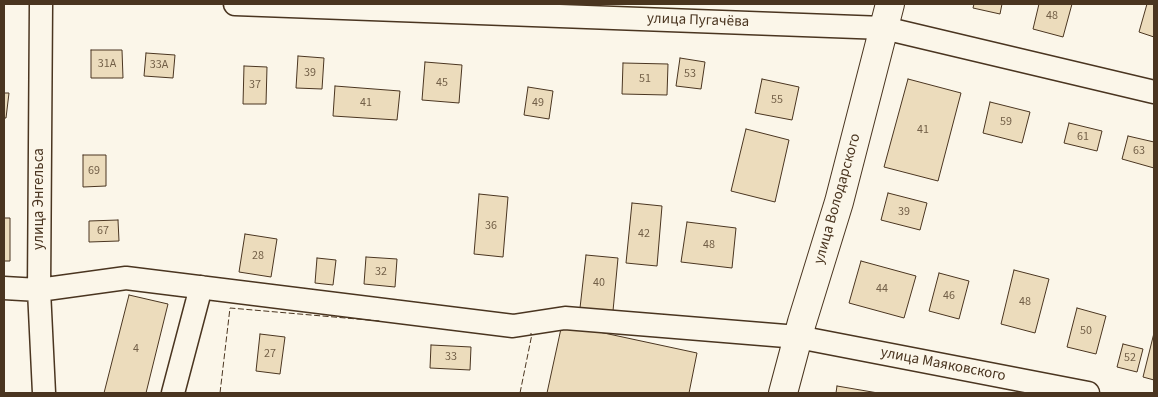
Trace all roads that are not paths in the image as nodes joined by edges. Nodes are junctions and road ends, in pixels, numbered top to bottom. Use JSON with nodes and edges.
{"nodes":[{"id":1,"x":41,"y":4,"type":"edge"},
{"id":2,"x":235,"y":4,"type":"edge"},
{"id":3,"x":887,"y":16,"type":"edge"},
{"id":4,"x":1154,"y":92,"type":"edge"},
{"id":5,"x":201,"y":287,"type":"junction"},
{"id":6,"x":4,"y":288,"type":"edge"},
{"id":7,"x":39,"y":290,"type":"junction"},
{"id":8,"x":798,"y":337,"type":"junction"},
{"id":9,"x":44,"y":393,"type":"edge"},
{"id":10,"x":173,"y":393,"type":"edge"},
{"id":11,"x":784,"y":393,"type":"edge"},
{"id":12,"x":1088,"y":393,"type":"edge"}],
"edges":[{"from":1,"to":7,"type":"street","name":"улица Энгельса"},
{"from":2,"to":3,"type":"street","name":"улица Пугачёва"},
{"from":3,"to":4,"type":"street","name":"улица Пугачёва"},
{"from":3,"to":8,"type":"main road","name":"улица Володарского"},
{"from":5,"to":7,"type":"street","name":"улица Маяковского"},
{"from":5,"to":8,"type":"street","name":"улица Маяковского"},
{"from":5,"to":10,"type":"street"},
{"from":6,"to":7,"type":"street","name":"улица Маяковского"},
{"from":7,"to":9,"type":"street","name":"улица Энгельса"},
{"from":8,"to":11,"type":"main road","name":"улица Володарского"},
{"from":8,"to":12,"type":"street","name":"улица Маяковского"}]}
